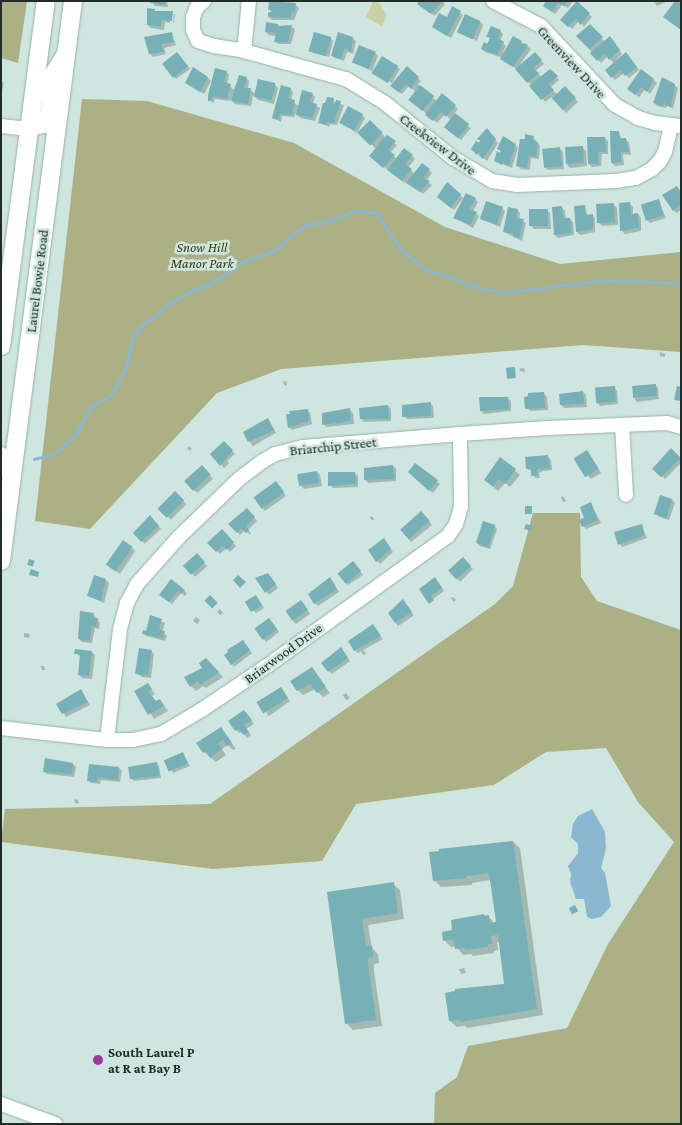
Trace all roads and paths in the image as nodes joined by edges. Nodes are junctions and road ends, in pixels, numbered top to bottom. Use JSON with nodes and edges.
{"nodes":[{"id":1,"x":46,"y":1,"type":"edge"},
{"id":2,"x":73,"y":1,"type":"edge"},
{"id":3,"x":204,"y":1,"type":"edge"},
{"id":4,"x":249,"y":1,"type":"edge"},
{"id":5,"x":493,"y":1,"type":"edge"},
{"id":6,"x":244,"y":51,"type":"junction"},
{"id":7,"x":66,"y":52,"type":"junction"},
{"id":8,"x":1,"y":126,"type":"edge"},
{"id":9,"x":676,"y":126,"type":"edge"},
{"id":10,"x":29,"y":129,"type":"junction"},
{"id":11,"x":1,"y":346,"type":"edge"},
{"id":12,"x":622,"y":425,"type":"junction"},
{"id":13,"x":681,"y":427,"type":"edge"},
{"id":14,"x":460,"y":434,"type":"junction"},
{"id":15,"x":1,"y":454,"type":"edge"},
{"id":16,"x":11,"y":481,"type":"junction"},
{"id":17,"x":626,"y":495,"type":"dead end"},
{"id":18,"x":1,"y":560,"type":"edge"},
{"id":19,"x":1,"y":728,"type":"edge"},
{"id":20,"x":108,"y":740,"type":"junction"},
{"id":21,"x":1,"y":1104,"type":"edge"},
{"id":22,"x":55,"y":1124,"type":"edge"}],
"edges":[{"from":1,"to":10,"type":"main road","name":"Laurel Bowie Road"},
{"from":2,"to":7,"type":"main road","name":"Laurel Bowie Road"},
{"from":3,"to":6,"type":"street","name":"Creekview Drive"},
{"from":4,"to":6,"type":"street"},
{"from":5,"to":9,"type":"street","name":"Greenview Drive"},
{"from":6,"to":9,"type":"street","name":"Creekview Drive"},
{"from":7,"to":10,"type":"street"},
{"from":7,"to":16,"type":"main road","name":"Laurel Bowie Road"},
{"from":8,"to":10,"type":"street"},
{"from":10,"to":11,"type":"main road","name":"Laurel Bowie Road"},
{"from":12,"to":13,"type":"street","name":"Briarchip Street"},
{"from":12,"to":14,"type":"street","name":"Briarchip Street"},
{"from":12,"to":17,"type":"street"},
{"from":14,"to":20,"type":"street","name":"Briarwood Drive"},
{"from":14,"to":20,"type":"street","name":"Briarchip Street"},
{"from":15,"to":16,"type":"street"},
{"from":16,"to":18,"type":"main road","name":"Laurel Bowie Road"},
{"from":19,"to":20,"type":"street","name":"Briarwood Drive"},
{"from":21,"to":22,"type":"street"}]}
